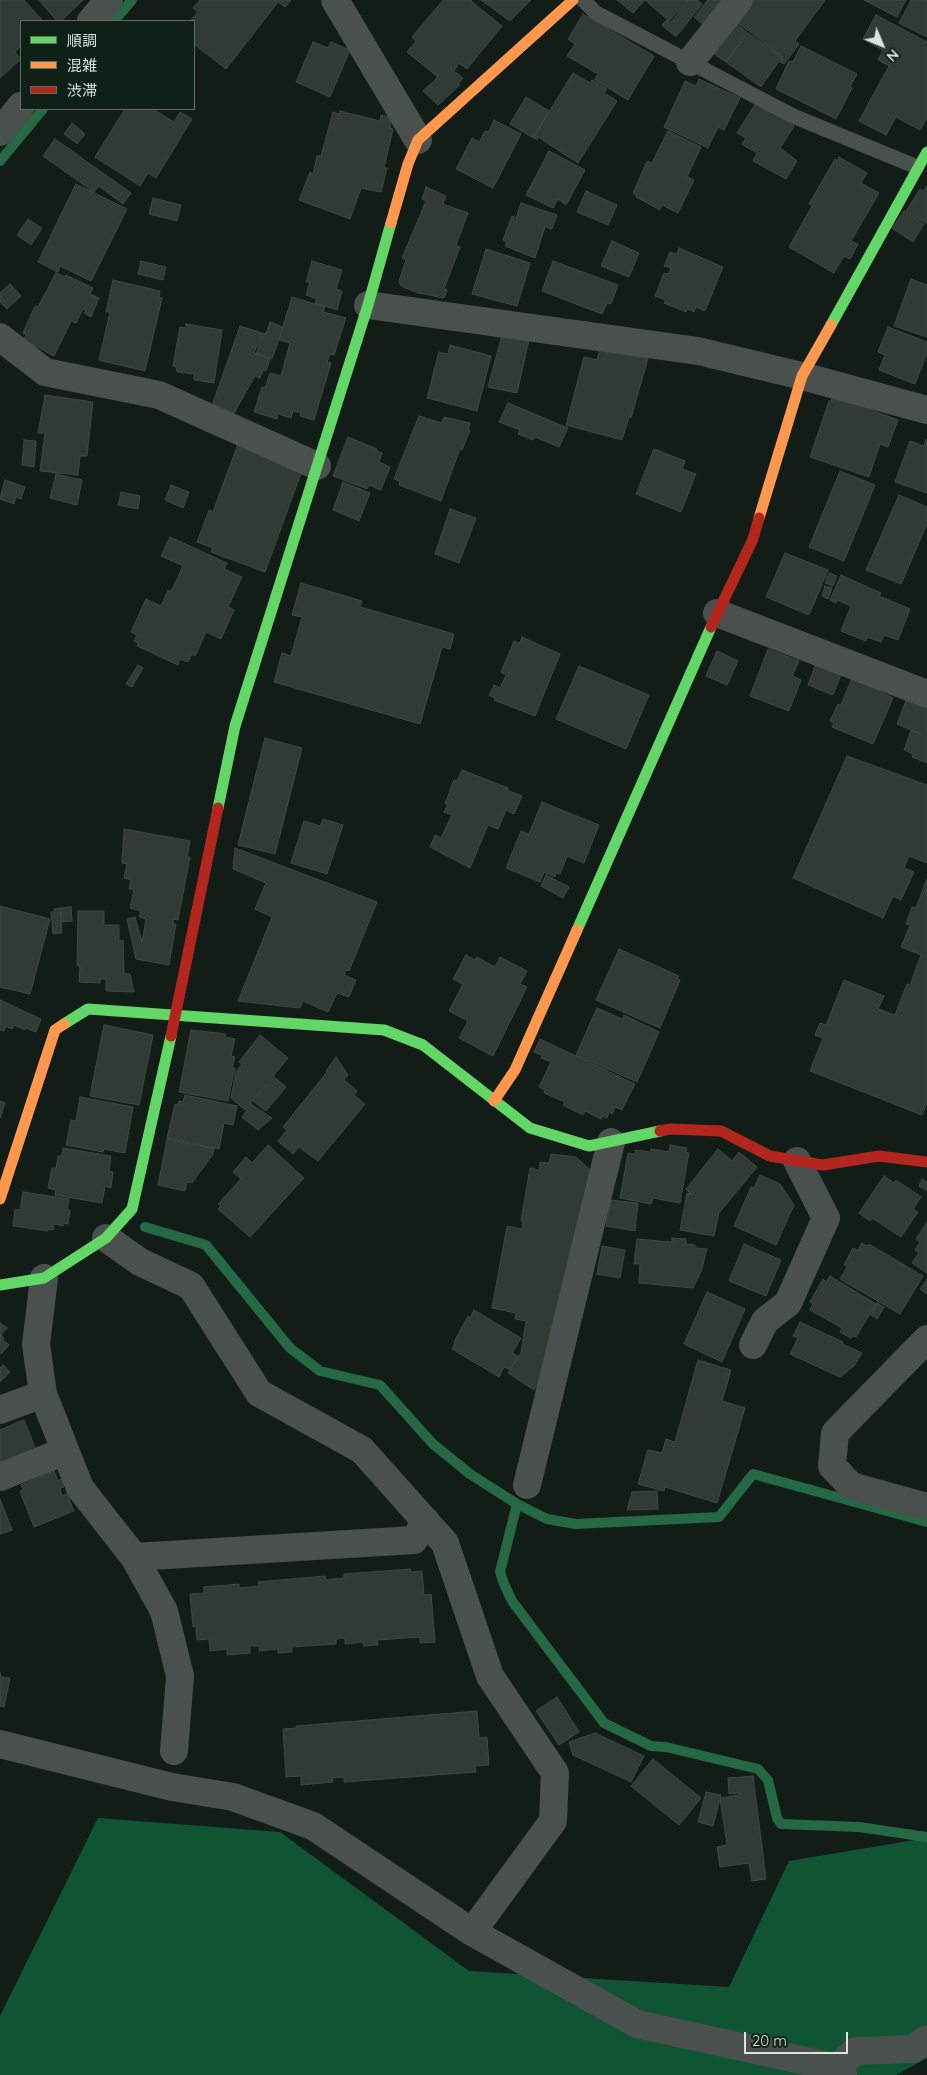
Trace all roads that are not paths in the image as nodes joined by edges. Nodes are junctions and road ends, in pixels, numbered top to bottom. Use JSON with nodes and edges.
{"nodes":[{"id":1,"x":109,"y":0,"type":"edge"},
{"id":2,"x":335,"y":0,"type":"edge"},
{"id":3,"x":573,"y":0,"type":"edge"},
{"id":4,"x":583,"y":0,"type":"edge"},
{"id":5,"x":739,"y":0,"type":"edge"},
{"id":6,"x":92,"y":20,"type":"edge"},
{"id":7,"x":690,"y":62,"type":"junction"},
{"id":8,"x":20,"y":107,"type":"edge"},
{"id":9,"x":0,"y":132,"type":"edge"},
{"id":10,"x":418,"y":140,"type":"junction"},
{"id":11,"x":927,"y":152,"type":"edge"},
{"id":12,"x":917,"y":167,"type":"junction"},
{"id":13,"x":368,"y":305,"type":"junction"},
{"id":14,"x":0,"y":337,"type":"edge"},
{"id":15,"x":802,"y":376,"type":"junction"},
{"id":16,"x":927,"y":410,"type":"edge"},
{"id":17,"x":317,"y":466,"type":"junction"},
{"id":18,"x":717,"y":613,"type":"junction"},
{"id":19,"x":927,"y":694,"type":"edge"},
{"id":20,"x":176,"y":1014,"type":"junction"},
{"id":21,"x":494,"y":1101,"type":"junction"},
{"id":22,"x":611,"y":1142,"type":"junction"},
{"id":23,"x":797,"y":1160,"type":"junction"},
{"id":24,"x":927,"y":1162,"type":"edge"},
{"id":25,"x":0,"y":1199,"type":"edge"},
{"id":26,"x":106,"y":1238,"type":"junction"},
{"id":27,"x":44,"y":1278,"type":"junction"},
{"id":28,"x":0,"y":1285,"type":"edge"},
{"id":29,"x":927,"y":1339,"type":"edge"},
{"id":30,"x":753,"y":1345,"type":"dead end"},
{"id":31,"x":43,"y":1394,"type":"junction"},
{"id":32,"x":0,"y":1410,"type":"edge"},
{"id":33,"x":65,"y":1450,"type":"junction"},
{"id":34,"x":0,"y":1477,"type":"edge"},
{"id":35,"x":527,"y":1485,"type":"dead end"},
{"id":36,"x":927,"y":1506,"type":"edge"},
{"id":37,"x":426,"y":1521,"type":"junction"},
{"id":38,"x":134,"y":1557,"type":"junction"},
{"id":39,"x":0,"y":1744,"type":"edge"},
{"id":40,"x":174,"y":1750,"type":"dead end"},
{"id":41,"x":472,"y":1932,"type":"junction"},
{"id":42,"x":927,"y":2039,"type":"edge"},
{"id":43,"x":840,"y":2071,"type":"edge"}],
"edges":[{"from":1,"to":6,"type":"street"},
{"from":2,"to":10,"type":"street"},
{"from":3,"to":10,"type":"street"},
{"from":4,"to":7,"type":"lane"},
{"from":5,"to":7,"type":"street"},
{"from":7,"to":12,"type":"lane"},
{"from":8,"to":9,"type":"street"},
{"from":10,"to":13,"type":"street"},
{"from":11,"to":12,"type":"street"},
{"from":12,"to":15,"type":"street"},
{"from":13,"to":15,"type":"street"},
{"from":13,"to":17,"type":"street"},
{"from":14,"to":17,"type":"street"},
{"from":15,"to":16,"type":"street"},
{"from":15,"to":18,"type":"street"},
{"from":17,"to":20,"type":"street"},
{"from":18,"to":19,"type":"street"},
{"from":18,"to":21,"type":"street"},
{"from":20,"to":21,"type":"street"},
{"from":20,"to":25,"type":"street"},
{"from":20,"to":26,"type":"street"},
{"from":21,"to":22,"type":"street"},
{"from":22,"to":23,"type":"street"},
{"from":22,"to":35,"type":"street"},
{"from":23,"to":24,"type":"street"},
{"from":23,"to":30,"type":"street"},
{"from":26,"to":27,"type":"street"},
{"from":26,"to":37,"type":"street"},
{"from":27,"to":28,"type":"street"},
{"from":27,"to":31,"type":"street"},
{"from":29,"to":36,"type":"street"},
{"from":31,"to":32,"type":"street"},
{"from":31,"to":33,"type":"street"},
{"from":33,"to":34,"type":"street"},
{"from":33,"to":38,"type":"street"},
{"from":37,"to":38,"type":"street"},
{"from":37,"to":41,"type":"street"},
{"from":38,"to":40,"type":"street"},
{"from":39,"to":41,"type":"street"},
{"from":41,"to":43,"type":"street"},
{"from":42,"to":43,"type":"street"}]}
